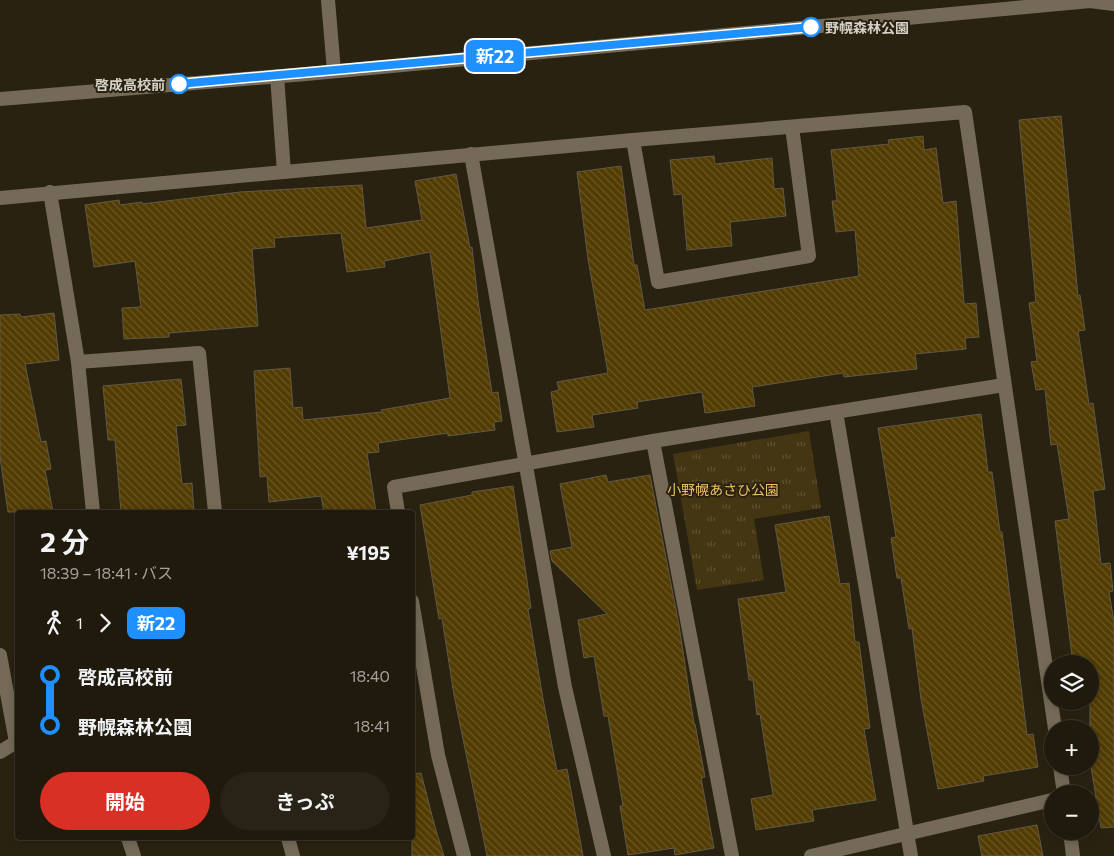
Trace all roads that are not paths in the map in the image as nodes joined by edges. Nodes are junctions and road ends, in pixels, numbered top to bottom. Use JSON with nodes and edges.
{"nodes":[{"id":1,"x":328,"y":0,"type":"edge"},
{"id":2,"x":1114,"y":4,"type":"edge"},
{"id":3,"x":334,"y":71,"type":"junction"},
{"id":4,"x":277,"y":76,"type":"junction"},
{"id":5,"x":0,"y":99,"type":"edge"},
{"id":6,"x":792,"y":127,"type":"junction"},
{"id":7,"x":633,"y":140,"type":"junction"},
{"id":8,"x":471,"y":154,"type":"junction"},
{"id":9,"x":284,"y":172,"type":"junction"},
{"id":10,"x":50,"y":192,"type":"junction"},
{"id":11,"x":0,"y":198,"type":"edge"},
{"id":12,"x":78,"y":362,"type":"junction"},
{"id":13,"x":1004,"y":385,"type":"junction"},
{"id":14,"x":836,"y":412,"type":"junction"},
{"id":15,"x":653,"y":441,"type":"junction"},
{"id":16,"x":525,"y":465,"type":"junction"},
{"id":17,"x":93,"y":510,"type":"edge"},
{"id":18,"x":214,"y":510,"type":"edge"},
{"id":19,"x":398,"y":510,"type":"edge"},
{"id":20,"x":415,"y":619,"type":"edge"},
{"id":21,"x":0,"y":655,"type":"edge"},
{"id":22,"x":1053,"y":720,"type":"edge"},
{"id":23,"x":15,"y":731,"type":"edge"},
{"id":24,"x":15,"y":742,"type":"edge"},
{"id":25,"x":0,"y":752,"type":"edge"},
{"id":26,"x":1044,"y":802,"type":"edge"},
{"id":27,"x":908,"y":832,"type":"junction"},
{"id":28,"x":129,"y":840,"type":"edge"},
{"id":29,"x":289,"y":840,"type":"edge"},
{"id":30,"x":1071,"y":840,"type":"edge"},
{"id":31,"x":134,"y":856,"type":"edge"},
{"id":32,"x":293,"y":856,"type":"edge"},
{"id":33,"x":464,"y":856,"type":"edge"},
{"id":34,"x":604,"y":856,"type":"edge"},
{"id":35,"x":732,"y":856,"type":"edge"},
{"id":36,"x":811,"y":856,"type":"edge"},
{"id":37,"x":910,"y":856,"type":"edge"},
{"id":38,"x":1073,"y":856,"type":"edge"}],
"edges":[{"from":1,"to":3,"type":"street"},
{"from":2,"to":3,"type":"street"},
{"from":3,"to":4,"type":"street"},
{"from":4,"to":5,"type":"street"},
{"from":4,"to":9,"type":"street"},
{"from":6,"to":7,"type":"street"},
{"from":6,"to":7,"type":"street"},
{"from":6,"to":13,"type":"street"},
{"from":7,"to":8,"type":"street"},
{"from":8,"to":9,"type":"street"},
{"from":8,"to":16,"type":"street"},
{"from":9,"to":10,"type":"street"},
{"from":10,"to":11,"type":"street"},
{"from":10,"to":12,"type":"street"},
{"from":12,"to":17,"type":"street"},
{"from":12,"to":18,"type":"street"},
{"from":13,"to":14,"type":"street"},
{"from":13,"to":22,"type":"street"},
{"from":14,"to":15,"type":"street"},
{"from":14,"to":27,"type":"street"},
{"from":15,"to":16,"type":"street"},
{"from":15,"to":35,"type":"street"},
{"from":16,"to":19,"type":"street"},
{"from":16,"to":34,"type":"street"},
{"from":20,"to":33,"type":"street"},
{"from":21,"to":23,"type":"street"},
{"from":24,"to":25,"type":"street"},
{"from":26,"to":27,"type":"street"},
{"from":27,"to":36,"type":"street"},
{"from":27,"to":37,"type":"street"},
{"from":28,"to":31,"type":"street"},
{"from":29,"to":32,"type":"street"},
{"from":30,"to":38,"type":"street"}]}
